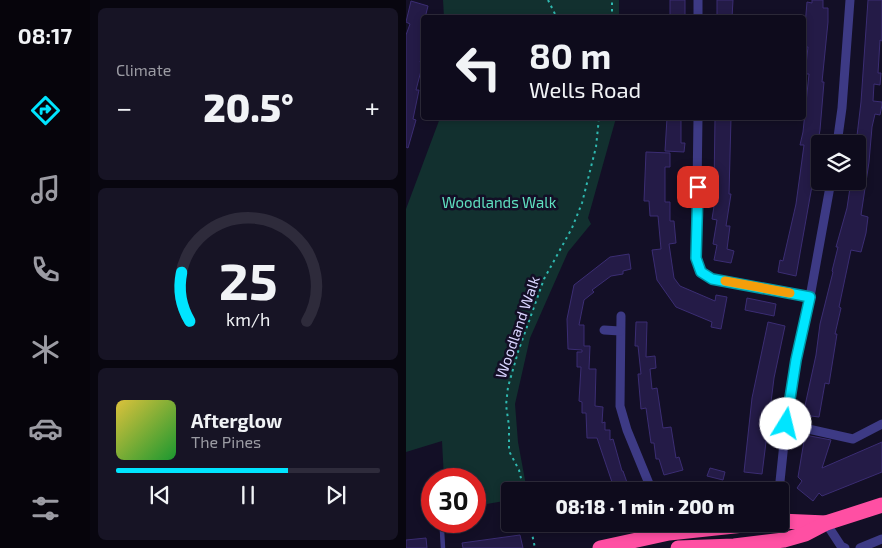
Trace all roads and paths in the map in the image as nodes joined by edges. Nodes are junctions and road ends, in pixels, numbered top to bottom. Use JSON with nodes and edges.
{"nodes":[{"id":1,"x":548,"y":0,"type":"edge"},
{"id":2,"x":612,"y":0,"type":"edge"},
{"id":3,"x":698,"y":0,"type":"edge"},
{"id":4,"x":850,"y":0,"type":"edge"},
{"id":5,"x":556,"y":15,"type":"edge"},
{"id":6,"x":612,"y":15,"type":"edge"},
{"id":7,"x":698,"y":15,"type":"edge"},
{"id":8,"x":599,"y":120,"type":"edge"},
{"id":9,"x":698,"y":120,"type":"edge"},
{"id":10,"x":838,"y":135,"type":"edge"},
{"id":11,"x":829,"y":190,"type":"edge"},
{"id":12,"x":810,"y":297,"type":"junction"},
{"id":13,"x":621,"y":316,"type":"dead end"},
{"id":14,"x":604,"y":330,"type":"dead end"},
{"id":15,"x":620,"y":332,"type":"junction"},
{"id":16,"x":786,"y":424,"type":"junction"},
{"id":17,"x":882,"y":424,"type":"edge"},
{"id":18,"x":522,"y":482,"type":"edge"},
{"id":19,"x":648,"y":482,"type":"edge"},
{"id":20,"x":780,"y":482,"type":"edge"},
{"id":21,"x":882,"y":505,"type":"edge"},
{"id":22,"x":789,"y":522,"type":"edge"},
{"id":23,"x":826,"y":523,"type":"junction"},
{"id":24,"x":532,"y":532,"type":"edge"},
{"id":25,"x":654,"y":532,"type":"edge"},
{"id":26,"x":731,"y":532,"type":"edge"},
{"id":27,"x":782,"y":532,"type":"edge"},
{"id":28,"x":442,"y":533,"type":"edge"},
{"id":29,"x":882,"y":539,"type":"edge"},
{"id":30,"x":784,"y":540,"type":"junction"},
{"id":31,"x":734,"y":547,"type":"edge"},
{"id":32,"x":443,"y":548,"type":"edge"},
{"id":33,"x":535,"y":548,"type":"edge"},
{"id":34,"x":600,"y":548,"type":"edge"},
{"id":35,"x":678,"y":548,"type":"edge"},
{"id":36,"x":845,"y":548,"type":"edge"},
{"id":37,"x":860,"y":548,"type":"edge"}],
"edges":[{"from":1,"to":5,"type":"path"},
{"from":2,"to":6,"type":"path"},
{"from":3,"to":7,"type":"street"},
{"from":4,"to":10,"type":"street"},
{"from":8,"to":18,"type":"path","name":"Woodland Walk"},
{"from":9,"to":12,"type":"street"},
{"from":11,"to":12,"type":"street"},
{"from":12,"to":16,"type":"street"},
{"from":13,"to":15,"type":"street"},
{"from":14,"to":15,"type":"street"},
{"from":15,"to":19,"type":"street"},
{"from":16,"to":17,"type":"street"},
{"from":16,"to":20,"type":"street"},
{"from":21,"to":23,"type":"highway"},
{"from":22,"to":23,"type":"highway"},
{"from":23,"to":30,"type":"highway"},
{"from":23,"to":36,"type":"street"},
{"from":24,"to":33,"type":"path"},
{"from":25,"to":34,"type":"highway"},
{"from":26,"to":31,"type":"street"},
{"from":27,"to":30,"type":"street"},
{"from":28,"to":32,"type":"lane"},
{"from":29,"to":37,"type":"street"},
{"from":30,"to":31,"type":"highway"},
{"from":31,"to":35,"type":"highway"}]}
